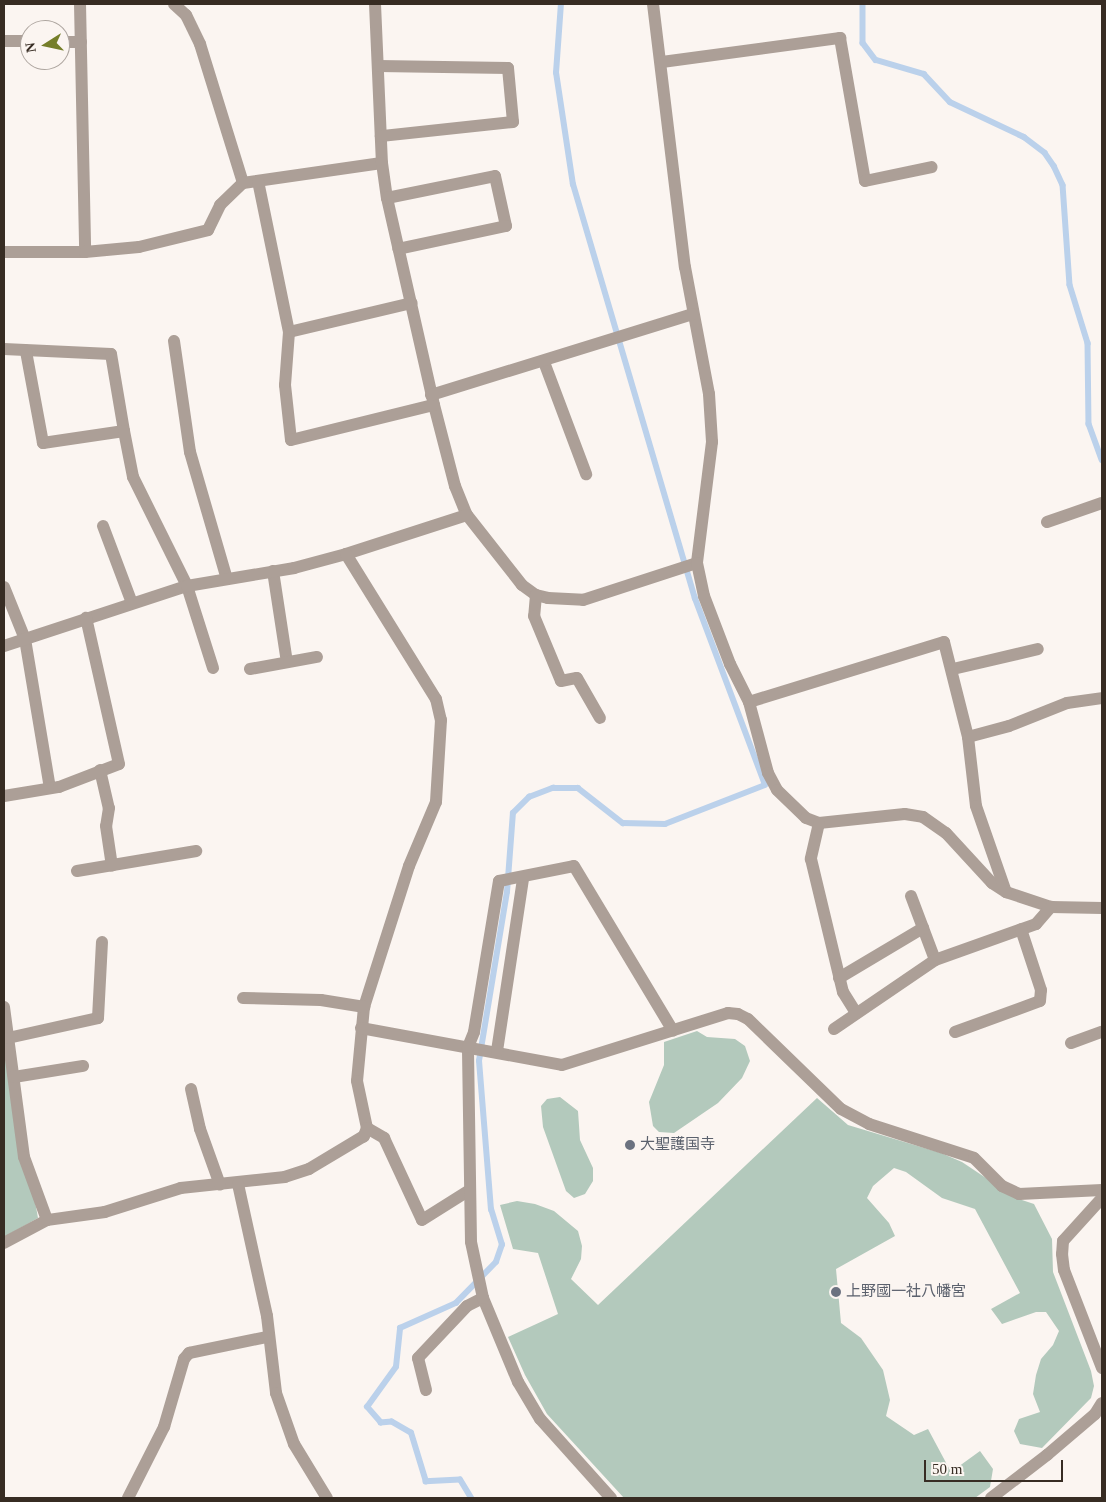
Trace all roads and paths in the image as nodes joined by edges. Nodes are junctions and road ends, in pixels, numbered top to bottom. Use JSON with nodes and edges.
{"nodes":[{"id":1,"x":80,"y":4,"type":"edge"},
{"id":2,"x":174,"y":4,"type":"edge"},
{"id":3,"x":375,"y":4,"type":"edge"},
{"id":4,"x":653,"y":4,"type":"edge"},
{"id":5,"x":4,"y":41,"type":"edge"},
{"id":6,"x":20,"y":41,"type":"edge"},
{"id":7,"x":70,"y":42,"type":"edge"},
{"id":8,"x":81,"y":42,"type":"junction"},
{"id":9,"x":662,"y":62,"type":"junction"},
{"id":10,"x":379,"y":66,"type":"junction"},
{"id":11,"x":381,"y":136,"type":"junction"},
{"id":12,"x":382,"y":163,"type":"junction"},
{"id":13,"x":932,"y":167,"type":"dead end"},
{"id":14,"x":258,"y":181,"type":"junction"},
{"id":15,"x":243,"y":183,"type":"junction"},
{"id":16,"x":388,"y":198,"type":"junction"},
{"id":17,"x":398,"y":249,"type":"junction"},
{"id":18,"x":4,"y":252,"type":"edge"},
{"id":19,"x":85,"y":252,"type":"junction"},
{"id":20,"x":412,"y":303,"type":"junction"},
{"id":21,"x":693,"y":314,"type":"junction"},
{"id":22,"x":289,"y":332,"type":"junction"},
{"id":23,"x":174,"y":342,"type":"dead end"},
{"id":24,"x":4,"y":348,"type":"edge"},
{"id":25,"x":26,"y":351,"type":"junction"},
{"id":26,"x":544,"y":362,"type":"junction"},
{"id":27,"x":433,"y":400,"type":"junction"},
{"id":28,"x":124,"y":431,"type":"junction"},
{"id":29,"x":586,"y":474,"type":"dead end"},
{"id":30,"x":1102,"y":503,"type":"edge"},
{"id":31,"x":467,"y":516,"type":"junction"},
{"id":32,"x":1047,"y":522,"type":"dead end"},
{"id":33,"x":103,"y":526,"type":"dead end"},
{"id":34,"x":346,"y":554,"type":"junction"},
{"id":35,"x":697,"y":563,"type":"junction"},
{"id":36,"x":273,"y":571,"type":"junction"},
{"id":37,"x":227,"y":578,"type":"junction"},
{"id":38,"x":187,"y":586,"type":"junction"},
{"id":39,"x":4,"y":587,"type":"edge"},
{"id":40,"x":536,"y":595,"type":"junction"},
{"id":41,"x":132,"y":603,"type":"junction"},
{"id":42,"x":86,"y":618,"type":"junction"},
{"id":43,"x":25,"y":638,"type":"junction"},
{"id":44,"x":4,"y":646,"type":"edge"},
{"id":45,"x":1038,"y":649,"type":"dead end"},
{"id":46,"x":316,"y":657,"type":"dead end"},
{"id":47,"x":287,"y":662,"type":"junction"},
{"id":48,"x":214,"y":668,"type":"dead end"},
{"id":49,"x":250,"y":669,"type":"dead end"},
{"id":50,"x":952,"y":670,"type":"junction"},
{"id":51,"x":1102,"y":698,"type":"edge"},
{"id":52,"x":749,"y":702,"type":"junction"},
{"id":53,"x":600,"y":718,"type":"dead end"},
{"id":54,"x":968,"y":737,"type":"junction"},
{"id":55,"x":100,"y":770,"type":"junction"},
{"id":56,"x":50,"y":788,"type":"junction"},
{"id":57,"x":4,"y":796,"type":"edge"},
{"id":58,"x":819,"y":823,"type":"junction"},
{"id":59,"x":196,"y":851,"type":"dead end"},
{"id":60,"x":112,"y":866,"type":"junction"},
{"id":61,"x":78,"y":871,"type":"dead end"},
{"id":62,"x":523,"y":879,"type":"junction"},
{"id":63,"x":1006,"y":892,"type":"junction"},
{"id":64,"x":911,"y":896,"type":"dead end"},
{"id":65,"x":1051,"y":907,"type":"junction"},
{"id":66,"x":1102,"y":908,"type":"edge"},
{"id":67,"x":923,"y":928,"type":"junction"},
{"id":68,"x":1021,"y":929,"type":"junction"},
{"id":69,"x":102,"y":942,"type":"dead end"},
{"id":70,"x":935,"y":960,"type":"junction"},
{"id":71,"x":839,"y":978,"type":"junction"},
{"id":72,"x":243,"y":998,"type":"dead end"},
{"id":73,"x":4,"y":1007,"type":"edge"},
{"id":74,"x":364,"y":1007,"type":"junction"},
{"id":75,"x":856,"y":1013,"type":"junction"},
{"id":76,"x":361,"y":1028,"type":"junction"},
{"id":77,"x":834,"y":1028,"type":"dead end"},
{"id":78,"x":673,"y":1031,"type":"junction"},
{"id":79,"x":955,"y":1032,"type":"dead end"},
{"id":80,"x":1102,"y":1032,"type":"edge"},
{"id":81,"x":8,"y":1038,"type":"junction"},
{"id":82,"x":1071,"y":1043,"type":"dead end"},
{"id":83,"x":468,"y":1047,"type":"junction"},
{"id":84,"x":497,"y":1051,"type":"junction"},
{"id":85,"x":83,"y":1066,"type":"dead end"},
{"id":86,"x":14,"y":1077,"type":"junction"},
{"id":87,"x":191,"y":1088,"type":"dead end"},
{"id":88,"x":366,"y":1128,"type":"junction"},
{"id":89,"x":238,"y":1184,"type":"junction"},
{"id":90,"x":220,"y":1186,"type":"junction"},
{"id":91,"x":1102,"y":1190,"type":"edge"},
{"id":92,"x":468,"y":1191,"type":"junction"},
{"id":93,"x":1102,"y":1198,"type":"edge"},
{"id":94,"x":46,"y":1220,"type":"junction"},
{"id":95,"x":4,"y":1243,"type":"edge"},
{"id":96,"x":483,"y":1298,"type":"junction"},
{"id":97,"x":267,"y":1337,"type":"junction"},
{"id":98,"x":1102,"y":1368,"type":"edge"},
{"id":99,"x":426,"y":1390,"type":"dead end"},
{"id":100,"x":1102,"y":1403,"type":"edge"},
{"id":101,"x":128,"y":1498,"type":"edge"},
{"id":102,"x":327,"y":1498,"type":"edge"},
{"id":103,"x":611,"y":1498,"type":"edge"},
{"id":104,"x":991,"y":1498,"type":"edge"}],
"edges":[{"from":1,"to":8,"type":"street"},
{"from":2,"to":15,"type":"street"},
{"from":3,"to":10,"type":"street"},
{"from":4,"to":9,"type":"street"},
{"from":5,"to":6,"type":"street"},
{"from":7,"to":8,"type":"street"},
{"from":8,"to":19,"type":"street"},
{"from":9,"to":13,"type":"street"},
{"from":9,"to":21,"type":"street"},
{"from":10,"to":11,"type":"street"},
{"from":10,"to":11,"type":"street"},
{"from":11,"to":12,"type":"street"},
{"from":12,"to":14,"type":"street"},
{"from":12,"to":16,"type":"street"},
{"from":14,"to":15,"type":"street"},
{"from":14,"to":22,"type":"street"},
{"from":15,"to":19,"type":"street"},
{"from":16,"to":17,"type":"street"},
{"from":16,"to":17,"type":"street"},
{"from":17,"to":20,"type":"street"},
{"from":18,"to":19,"type":"street"},
{"from":20,"to":22,"type":"street"},
{"from":20,"to":27,"type":"street"},
{"from":21,"to":26,"type":"street"},
{"from":21,"to":35,"type":"street"},
{"from":22,"to":27,"type":"street"},
{"from":23,"to":37,"type":"street"},
{"from":24,"to":25,"type":"street"},
{"from":25,"to":28,"type":"street"},
{"from":25,"to":28,"type":"street"},
{"from":26,"to":27,"type":"street"},
{"from":26,"to":29,"type":"street"},
{"from":27,"to":31,"type":"street"},
{"from":28,"to":38,"type":"street"},
{"from":30,"to":32,"type":"street"},
{"from":31,"to":34,"type":"street"},
{"from":31,"to":40,"type":"street"},
{"from":33,"to":41,"type":"street"},
{"from":34,"to":36,"type":"street"},
{"from":34,"to":74,"type":"street"},
{"from":35,"to":40,"type":"street"},
{"from":35,"to":52,"type":"street"},
{"from":36,"to":37,"type":"street"},
{"from":36,"to":47,"type":"street"},
{"from":37,"to":38,"type":"street"},
{"from":38,"to":41,"type":"street"},
{"from":38,"to":48,"type":"street"},
{"from":39,"to":43,"type":"street"},
{"from":40,"to":53,"type":"street"},
{"from":41,"to":42,"type":"street"},
{"from":42,"to":43,"type":"street"},
{"from":42,"to":55,"type":"street"},
{"from":43,"to":44,"type":"street"},
{"from":43,"to":56,"type":"street"},
{"from":45,"to":50,"type":"street"},
{"from":46,"to":47,"type":"street"},
{"from":47,"to":49,"type":"street"},
{"from":50,"to":52,"type":"street"},
{"from":50,"to":54,"type":"street"},
{"from":51,"to":54,"type":"street"},
{"from":52,"to":58,"type":"street"},
{"from":54,"to":63,"type":"street"},
{"from":55,"to":56,"type":"street"},
{"from":55,"to":60,"type":"street"},
{"from":56,"to":57,"type":"street"},
{"from":58,"to":63,"type":"street"},
{"from":58,"to":71,"type":"street"},
{"from":59,"to":60,"type":"street"},
{"from":60,"to":61,"type":"street"},
{"from":62,"to":78,"type":"street"},
{"from":62,"to":83,"type":"street"},
{"from":62,"to":84,"type":"street"},
{"from":63,"to":65,"type":"street"},
{"from":64,"to":67,"type":"street"},
{"from":65,"to":66,"type":"street"},
{"from":65,"to":68,"type":"street"},
{"from":67,"to":70,"type":"street"},
{"from":67,"to":71,"type":"street"},
{"from":68,"to":70,"type":"street"},
{"from":68,"to":79,"type":"street"},
{"from":69,"to":81,"type":"street"},
{"from":70,"to":75,"type":"street"},
{"from":71,"to":75,"type":"street"},
{"from":72,"to":74,"type":"street"},
{"from":73,"to":81,"type":"street"},
{"from":74,"to":76,"type":"street"},
{"from":75,"to":77,"type":"street"},
{"from":76,"to":83,"type":"street"},
{"from":76,"to":88,"type":"street"},
{"from":78,"to":84,"type":"street"},
{"from":78,"to":91,"type":"street"},
{"from":80,"to":82,"type":"street"},
{"from":81,"to":86,"type":"street"},
{"from":83,"to":84,"type":"street"},
{"from":83,"to":92,"type":"street"},
{"from":85,"to":86,"type":"street"},
{"from":86,"to":94,"type":"street"},
{"from":87,"to":90,"type":"street"},
{"from":88,"to":89,"type":"street"},
{"from":88,"to":92,"type":"street"},
{"from":89,"to":90,"type":"street"},
{"from":89,"to":97,"type":"street"},
{"from":90,"to":94,"type":"street"},
{"from":92,"to":96,"type":"street"},
{"from":93,"to":98,"type":"street"},
{"from":94,"to":95,"type":"street"},
{"from":96,"to":99,"type":"street"},
{"from":96,"to":103,"type":"street"},
{"from":97,"to":101,"type":"street"},
{"from":97,"to":102,"type":"street"},
{"from":100,"to":104,"type":"street"}]}
